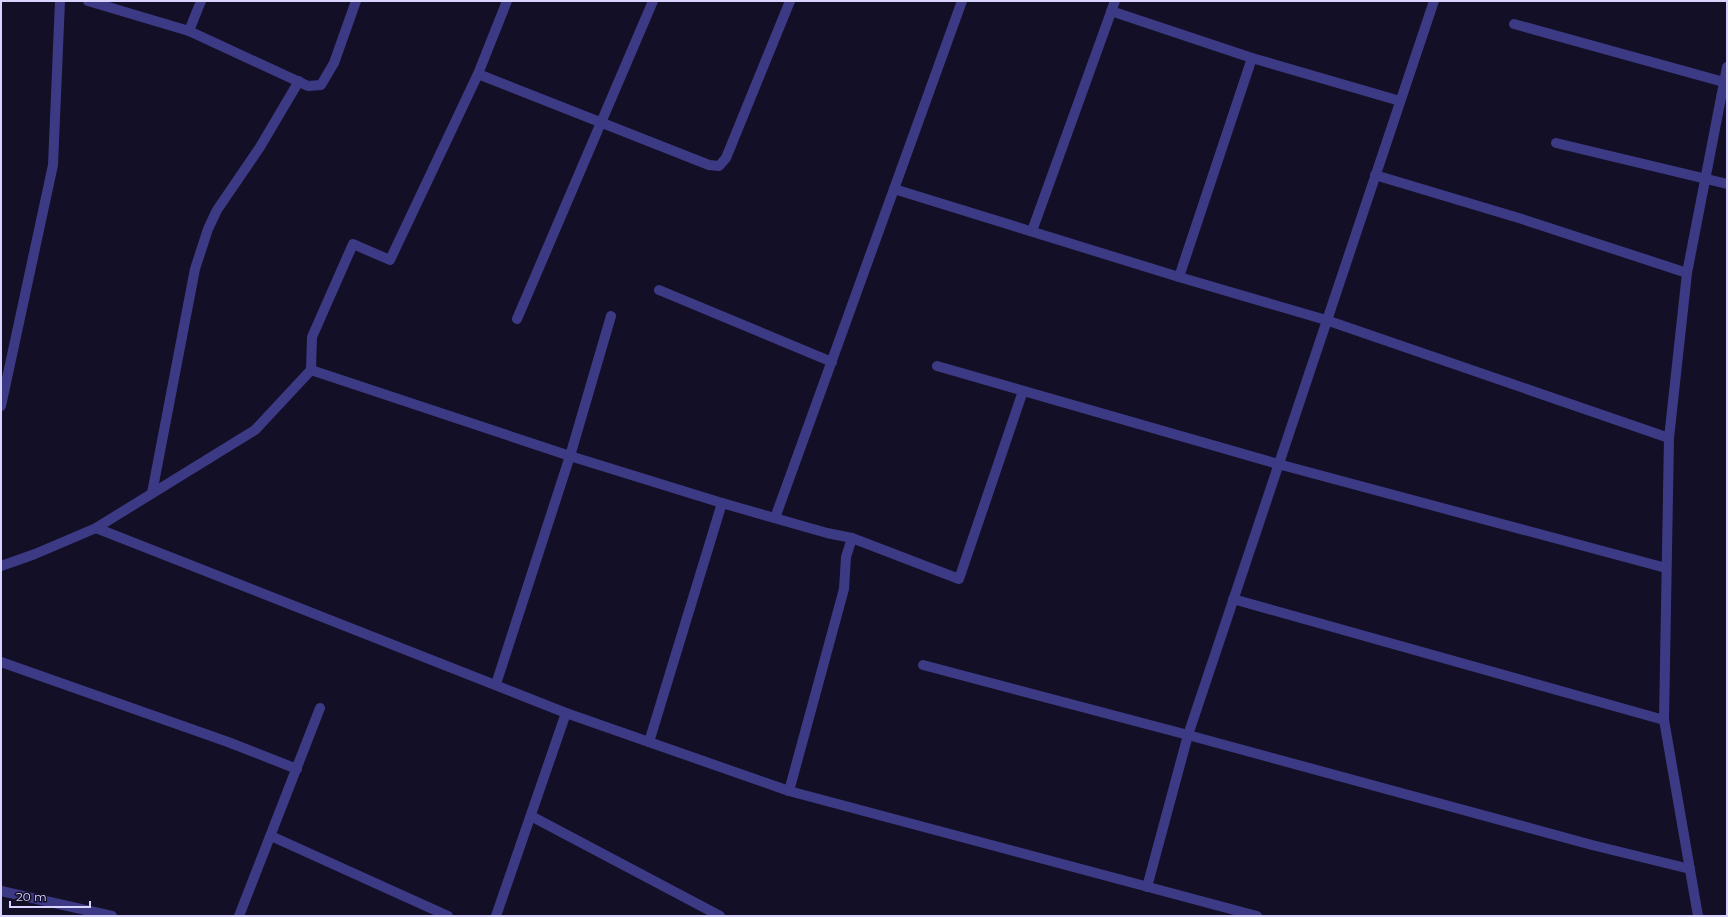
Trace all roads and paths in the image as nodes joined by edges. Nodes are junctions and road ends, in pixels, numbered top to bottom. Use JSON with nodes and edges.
{"nodes":[{"id":1,"x":60,"y":1,"type":"edge"},
{"id":2,"x":88,"y":1,"type":"edge"},
{"id":3,"x":201,"y":1,"type":"edge"},
{"id":4,"x":356,"y":1,"type":"edge"},
{"id":5,"x":507,"y":1,"type":"edge"},
{"id":6,"x":653,"y":1,"type":"edge"},
{"id":7,"x":790,"y":1,"type":"edge"},
{"id":8,"x":962,"y":1,"type":"edge"},
{"id":9,"x":1115,"y":1,"type":"edge"},
{"id":10,"x":1434,"y":1,"type":"edge"},
{"id":11,"x":1111,"y":11,"type":"junction"},
{"id":12,"x":1514,"y":24,"type":"dead end"},
{"id":13,"x":189,"y":32,"type":"junction"},
{"id":14,"x":1252,"y":58,"type":"junction"},
{"id":15,"x":1727,"y":67,"type":"edge"},
{"id":16,"x":478,"y":74,"type":"junction"},
{"id":17,"x":299,"y":81,"type":"junction"},
{"id":18,"x":1726,"y":83,"type":"edge"},
{"id":19,"x":1400,"y":101,"type":"junction"},
{"id":20,"x":602,"y":123,"type":"junction"},
{"id":21,"x":1556,"y":143,"type":"dead end"},
{"id":22,"x":1375,"y":175,"type":"junction"},
{"id":23,"x":1705,"y":178,"type":"junction"},
{"id":24,"x":1727,"y":184,"type":"edge"},
{"id":25,"x":894,"y":189,"type":"junction"},
{"id":26,"x":1032,"y":231,"type":"junction"},
{"id":27,"x":1687,"y":273,"type":"junction"},
{"id":28,"x":1179,"y":276,"type":"junction"},
{"id":29,"x":659,"y":290,"type":"dead end"},
{"id":30,"x":611,"y":316,"type":"dead end"},
{"id":31,"x":518,"y":319,"type":"dead end"},
{"id":32,"x":1326,"y":320,"type":"junction"},
{"id":33,"x":832,"y":362,"type":"junction"},
{"id":34,"x":937,"y":366,"type":"dead end"},
{"id":35,"x":311,"y":370,"type":"junction"},
{"id":36,"x":1023,"y":391,"type":"junction"},
{"id":37,"x":1,"y":406,"type":"edge"},
{"id":38,"x":1669,"y":438,"type":"junction"},
{"id":39,"x":570,"y":456,"type":"junction"},
{"id":40,"x":1278,"y":464,"type":"junction"},
{"id":41,"x":152,"y":493,"type":"junction"},
{"id":42,"x":722,"y":503,"type":"junction"},
{"id":43,"x":775,"y":518,"type":"junction"},
{"id":44,"x":96,"y":528,"type":"junction"},
{"id":45,"x":852,"y":538,"type":"junction"},
{"id":46,"x":1,"y":566,"type":"edge"},
{"id":47,"x":1666,"y":568,"type":"junction"},
{"id":48,"x":1233,"y":599,"type":"junction"},
{"id":49,"x":1,"y":662,"type":"edge"},
{"id":50,"x":923,"y":665,"type":"dead end"},
{"id":51,"x":496,"y":684,"type":"junction"},
{"id":52,"x":320,"y":708,"type":"dead end"},
{"id":53,"x":566,"y":713,"type":"junction"},
{"id":54,"x":1664,"y":720,"type":"junction"},
{"id":55,"x":1188,"y":735,"type":"junction"},
{"id":56,"x":649,"y":742,"type":"junction"},
{"id":57,"x":297,"y":769,"type":"junction"},
{"id":58,"x":789,"y":791,"type":"junction"},
{"id":59,"x":531,"y":816,"type":"junction"},
{"id":60,"x":271,"y":836,"type":"junction"},
{"id":61,"x":1690,"y":870,"type":"junction"},
{"id":62,"x":1146,"y":887,"type":"junction"},
{"id":63,"x":1,"y":891,"type":"edge"},
{"id":64,"x":112,"y":916,"type":"edge"},
{"id":65,"x":239,"y":916,"type":"edge"},
{"id":66,"x":448,"y":916,"type":"edge"},
{"id":67,"x":496,"y":916,"type":"edge"},
{"id":68,"x":720,"y":916,"type":"edge"},
{"id":69,"x":1257,"y":916,"type":"edge"},
{"id":70,"x":1698,"y":916,"type":"edge"}],
"edges":[{"from":1,"to":37,"type":"street"},
{"from":2,"to":13,"type":"street"},
{"from":3,"to":13,"type":"street"},
{"from":4,"to":17,"type":"street"},
{"from":5,"to":16,"type":"street"},
{"from":6,"to":20,"type":"street"},
{"from":7,"to":20,"type":"street"},
{"from":8,"to":25,"type":"street"},
{"from":9,"to":11,"type":"street"},
{"from":10,"to":19,"type":"street"},
{"from":11,"to":14,"type":"street"},
{"from":11,"to":26,"type":"street"},
{"from":12,"to":18,"type":"street"},
{"from":13,"to":17,"type":"street"},
{"from":14,"to":19,"type":"street"},
{"from":14,"to":28,"type":"street"},
{"from":15,"to":18,"type":"street"},
{"from":16,"to":20,"type":"street"},
{"from":16,"to":35,"type":"street"},
{"from":17,"to":41,"type":"street"},
{"from":18,"to":23,"type":"street"},
{"from":19,"to":22,"type":"street"},
{"from":20,"to":31,"type":"street"},
{"from":21,"to":23,"type":"street"},
{"from":22,"to":27,"type":"street"},
{"from":22,"to":32,"type":"street"},
{"from":23,"to":24,"type":"street"},
{"from":23,"to":27,"type":"street"},
{"from":25,"to":26,"type":"street"},
{"from":25,"to":33,"type":"street"},
{"from":26,"to":28,"type":"street"},
{"from":27,"to":38,"type":"street"},
{"from":28,"to":32,"type":"street"},
{"from":29,"to":33,"type":"street"},
{"from":30,"to":39,"type":"street"},
{"from":32,"to":38,"type":"street"},
{"from":32,"to":40,"type":"street"},
{"from":33,"to":43,"type":"street"},
{"from":34,"to":36,"type":"street"},
{"from":35,"to":39,"type":"street"},
{"from":35,"to":41,"type":"street"},
{"from":36,"to":40,"type":"street"},
{"from":36,"to":45,"type":"street"},
{"from":38,"to":47,"type":"street"},
{"from":39,"to":42,"type":"street"},
{"from":39,"to":51,"type":"street"},
{"from":40,"to":47,"type":"street"},
{"from":40,"to":48,"type":"street"},
{"from":41,"to":44,"type":"street"},
{"from":42,"to":43,"type":"street"},
{"from":42,"to":56,"type":"street"},
{"from":43,"to":45,"type":"street"},
{"from":44,"to":46,"type":"street"},
{"from":44,"to":51,"type":"street"},
{"from":45,"to":58,"type":"street"},
{"from":47,"to":54,"type":"street"},
{"from":48,"to":54,"type":"street"},
{"from":48,"to":55,"type":"street"},
{"from":49,"to":57,"type":"street"},
{"from":50,"to":55,"type":"street"},
{"from":51,"to":53,"type":"street"},
{"from":52,"to":57,"type":"street"},
{"from":53,"to":56,"type":"street"},
{"from":53,"to":59,"type":"street"},
{"from":54,"to":61,"type":"street"},
{"from":55,"to":61,"type":"street"},
{"from":55,"to":62,"type":"street"},
{"from":56,"to":58,"type":"street"},
{"from":57,"to":60,"type":"street"},
{"from":58,"to":62,"type":"street"},
{"from":59,"to":67,"type":"street"},
{"from":59,"to":68,"type":"street"},
{"from":60,"to":65,"type":"street"},
{"from":60,"to":66,"type":"street"},
{"from":61,"to":70,"type":"street"},
{"from":62,"to":69,"type":"street"},
{"from":63,"to":64,"type":"street"}]}
